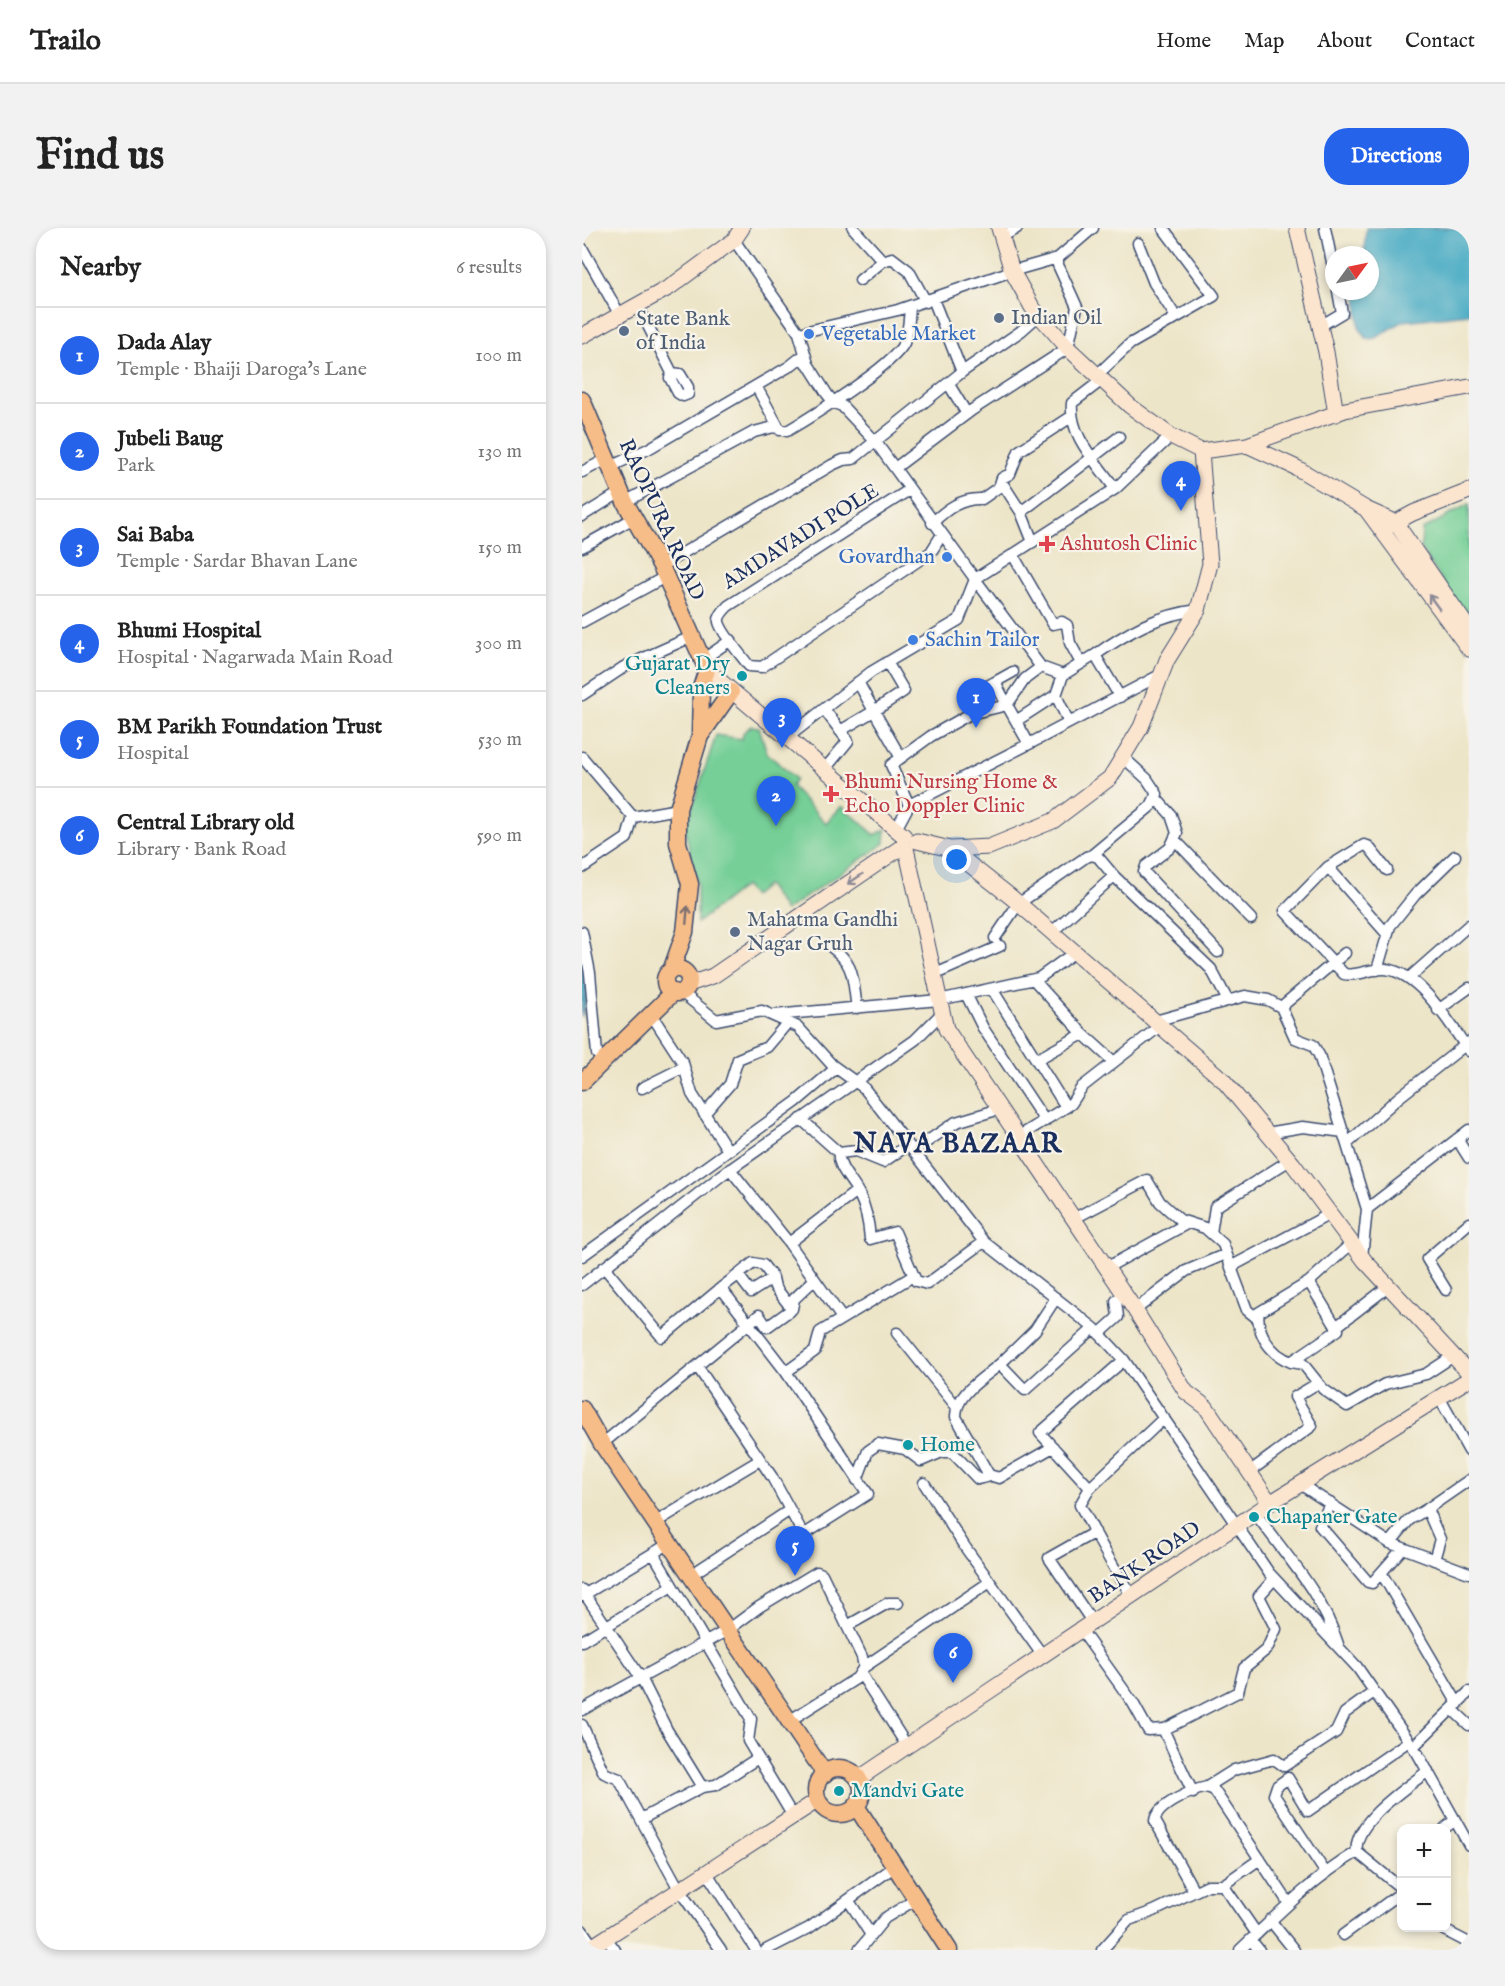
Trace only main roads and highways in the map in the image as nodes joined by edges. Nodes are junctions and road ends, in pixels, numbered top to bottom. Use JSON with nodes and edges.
{"nodes":[{"id":1,"x":582,"y":399,"type":"edge"},
{"id":2,"x":731,"y":692,"type":"road end"},
{"id":3,"x":700,"y":736,"type":"junction"},
{"id":4,"x":676,"y":985,"type":"junction"},
{"id":5,"x":582,"y":1069,"type":"edge"},
{"id":6,"x":582,"y":1082,"type":"edge"},
{"id":7,"x":582,"y":1408,"type":"edge"},
{"id":8,"x":825,"y":1774,"type":"junction"},
{"id":9,"x":852,"y":1808,"type":"junction"},
{"id":10,"x":911,"y":1903,"type":"junction"},
{"id":11,"x":938,"y":1950,"type":"edge"},
{"id":12,"x":949,"y":1950,"type":"edge"}],
"edges":[{"from":1,"to":3,"type":"main road","name":"RAOPURA ROAD"},
{"from":2,"to":3,"type":"main road"},
{"from":4,"to":3,"type":"main road","one_way":true},
{"from":4,"to":5,"type":"main road"},
{"from":4,"to":6,"type":"main road"},
{"from":7,"to":8,"type":"main road"},
{"from":8,"to":9,"type":"main road"},
{"from":8,"to":9,"type":"main road"},
{"from":9,"to":10,"type":"main road"},
{"from":10,"to":11,"type":"main road"},
{"from":10,"to":12,"type":"main road"}]}
